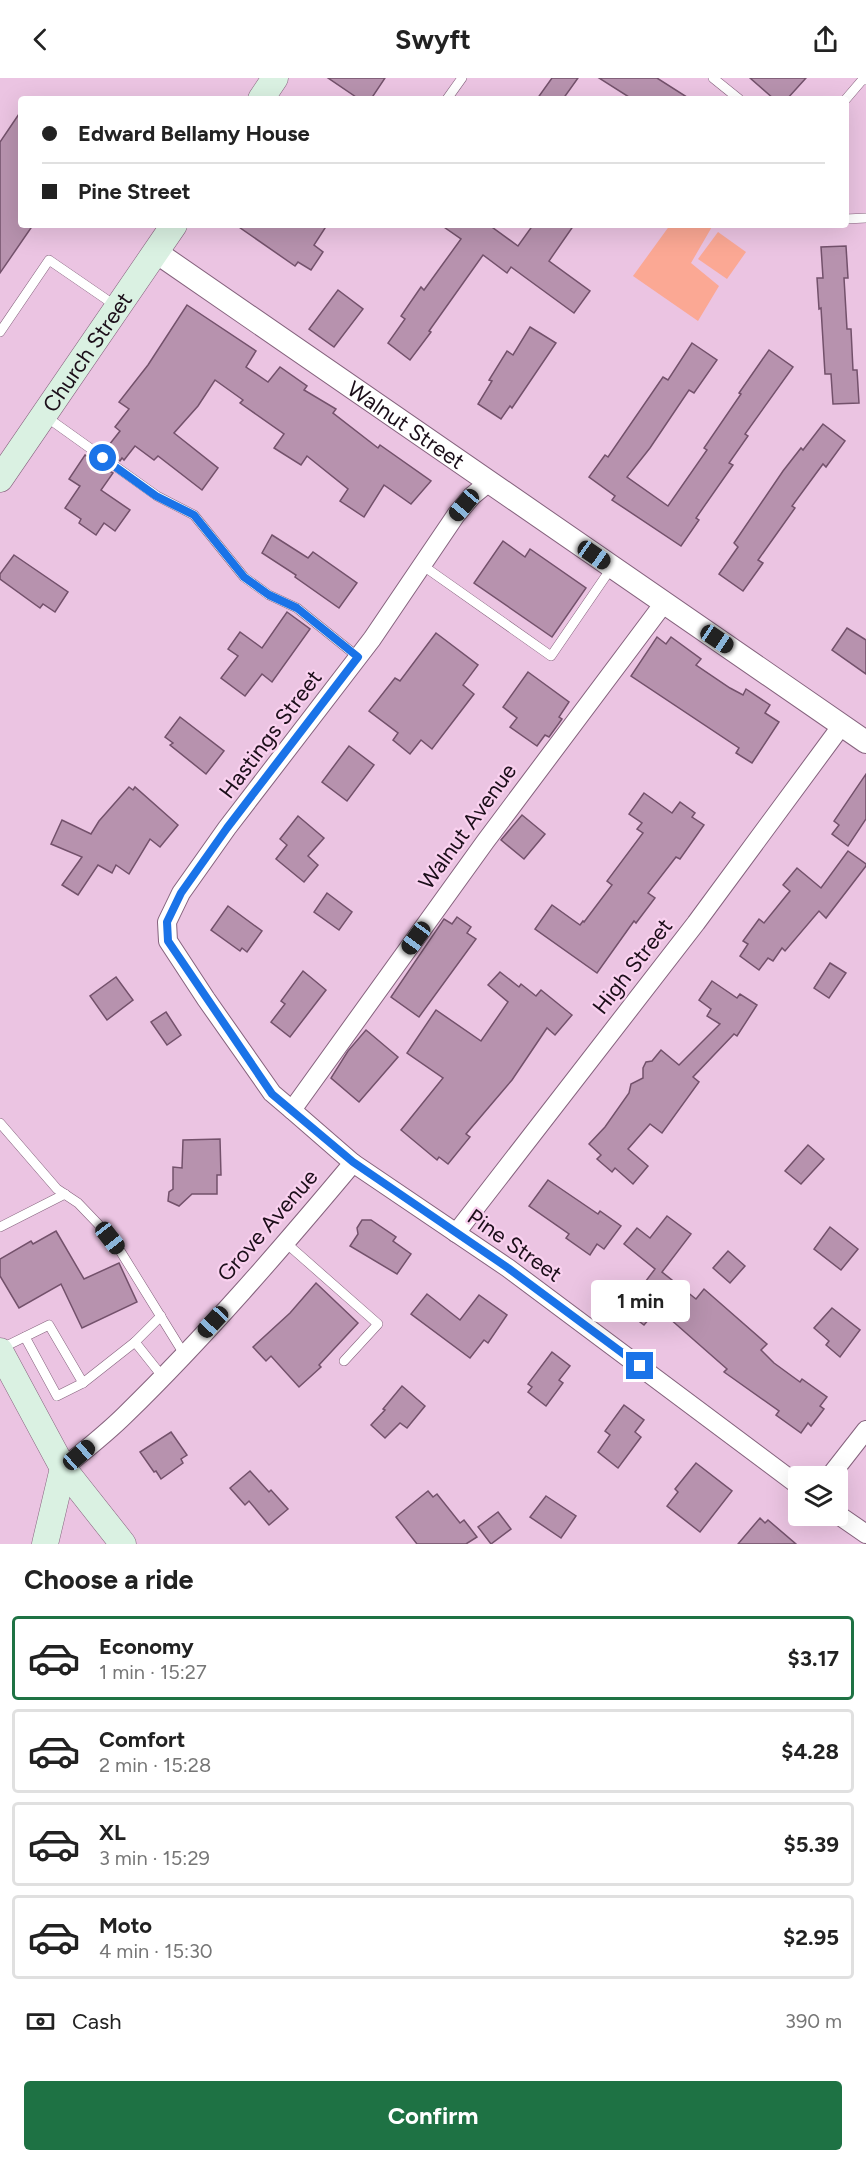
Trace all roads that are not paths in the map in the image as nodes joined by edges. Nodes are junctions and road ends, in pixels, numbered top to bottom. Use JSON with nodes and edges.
{"nodes":[{"id":1,"x":275,"y":78,"type":"edge"},
{"id":2,"x":462,"y":78,"type":"edge"},
{"id":3,"x":713,"y":78,"type":"edge"},
{"id":4,"x":866,"y":80,"type":"edge"},
{"id":5,"x":263,"y":96,"type":"edge"},
{"id":6,"x":449,"y":96,"type":"edge"},
{"id":7,"x":735,"y":96,"type":"edge"},
{"id":8,"x":849,"y":96,"type":"edge"},
{"id":9,"x":866,"y":218,"type":"edge"},
{"id":10,"x":849,"y":219,"type":"edge"},
{"id":11,"x":172,"y":228,"type":"edge"},
{"id":12,"x":156,"y":252,"type":"junction"},
{"id":13,"x":118,"y":308,"type":"junction"},
{"id":14,"x":0,"y":332,"type":"edge"},
{"id":15,"x":44,"y":415,"type":"junction"},
{"id":16,"x":0,"y":479,"type":"edge"},
{"id":17,"x":489,"y":482,"type":"junction"},
{"id":18,"x":422,"y":565,"type":"junction"},
{"id":19,"x":612,"y":567,"type":"junction"},
{"id":20,"x":664,"y":603,"type":"junction"},
{"id":21,"x":358,"y":657,"type":"junction"},
{"id":22,"x":842,"y":725,"type":"junction"},
{"id":23,"x":866,"y":742,"type":"edge"},
{"id":24,"x":225,"y":1026,"type":"joint"},
{"id":25,"x":292,"y":1110,"type":"junction"},
{"id":26,"x":0,"y":1123,"type":"edge"},
{"id":27,"x":353,"y":1162,"type":"junction"},
{"id":28,"x":66,"y":1194,"type":"junction"},
{"id":29,"x":0,"y":1227,"type":"edge"},
{"id":30,"x":456,"y":1233,"type":"junction"},
{"id":31,"x":286,"y":1243,"type":"junction"},
{"id":32,"x":161,"y":1316,"type":"junction"},
{"id":33,"x":25,"y":1337,"type":"junction"},
{"id":34,"x":135,"y":1342,"type":"junction"},
{"id":35,"x":0,"y":1350,"type":"edge"},
{"id":36,"x":184,"y":1354,"type":"junction"},
{"id":37,"x":344,"y":1361,"type":"dead end"},
{"id":38,"x":162,"y":1376,"type":"junction"},
{"id":39,"x":83,"y":1383,"type":"junction"},
{"id":40,"x":866,"y":1430,"type":"edge"},
{"id":41,"x":838,"y":1466,"type":"edge"},
{"id":42,"x":63,"y":1468,"type":"junction"},
{"id":43,"x":788,"y":1478,"type":"edge"},
{"id":44,"x":848,"y":1522,"type":"edge"},
{"id":45,"x":866,"y":1534,"type":"edge"},
{"id":46,"x":45,"y":1544,"type":"edge"},
{"id":47,"x":123,"y":1544,"type":"edge"}],
"edges":[{"from":1,"to":5,"type":"main road"},
{"from":2,"to":6,"type":"lane"},
{"from":3,"to":7,"type":"lane"},
{"from":4,"to":8,"type":"lane"},
{"from":9,"to":10,"type":"lane"},
{"from":11,"to":12,"type":"main road","name":"Church Street"},
{"from":12,"to":13,"type":"main road","name":"Church Street"},
{"from":12,"to":17,"type":"street","name":"Walnut Street"},
{"from":13,"to":14,"type":"lane"},
{"from":13,"to":15,"type":"main road","name":"Church Street"},
{"from":15,"to":16,"type":"main road","name":"Church Street"},
{"from":15,"to":21,"type":"lane"},
{"from":17,"to":18,"type":"street","name":"Hastings Street"},
{"from":17,"to":19,"type":"street","name":"Walnut Street"},
{"from":18,"to":19,"type":"lane"},
{"from":18,"to":21,"type":"street","name":"Hastings Street"},
{"from":19,"to":20,"type":"street","name":"Walnut Street"},
{"from":20,"to":22,"type":"street","name":"Walnut Street"},
{"from":20,"to":25,"type":"street","name":"Walnut Avenue"},
{"from":21,"to":24,"type":"street","name":"Hastings Street"},
{"from":22,"to":23,"type":"street","name":"Walnut Street"},
{"from":22,"to":30,"type":"street","name":"High Street"},
{"from":24,"to":25,"type":"street","name":"Pine Street"},
{"from":25,"to":27,"type":"street","name":"Pine Street"},
{"from":26,"to":28,"type":"lane"},
{"from":27,"to":30,"type":"street","name":"Pine Street"},
{"from":27,"to":31,"type":"street","name":"Grove Avenue"},
{"from":28,"to":29,"type":"lane"},
{"from":28,"to":32,"type":"lane"},
{"from":30,"to":43,"type":"street","name":"Pine Street"},
{"from":31,"to":36,"type":"street","name":"Grove Avenue"},
{"from":31,"to":37,"type":"lane"},
{"from":32,"to":34,"type":"lane"},
{"from":32,"to":36,"type":"lane"},
{"from":33,"to":35,"type":"lane"},
{"from":33,"to":39,"type":"lane"},
{"from":33,"to":39,"type":"lane"},
{"from":34,"to":38,"type":"lane"},
{"from":34,"to":39,"type":"lane"},
{"from":35,"to":42,"type":"main road"},
{"from":36,"to":38,"type":"street","name":"Grove Avenue"},
{"from":38,"to":42,"type":"street","name":"Grove Avenue"},
{"from":40,"to":41,"type":"street"},
{"from":42,"to":46,"type":"main road"},
{"from":42,"to":47,"type":"main road"},
{"from":44,"to":45,"type":"street"}]}
